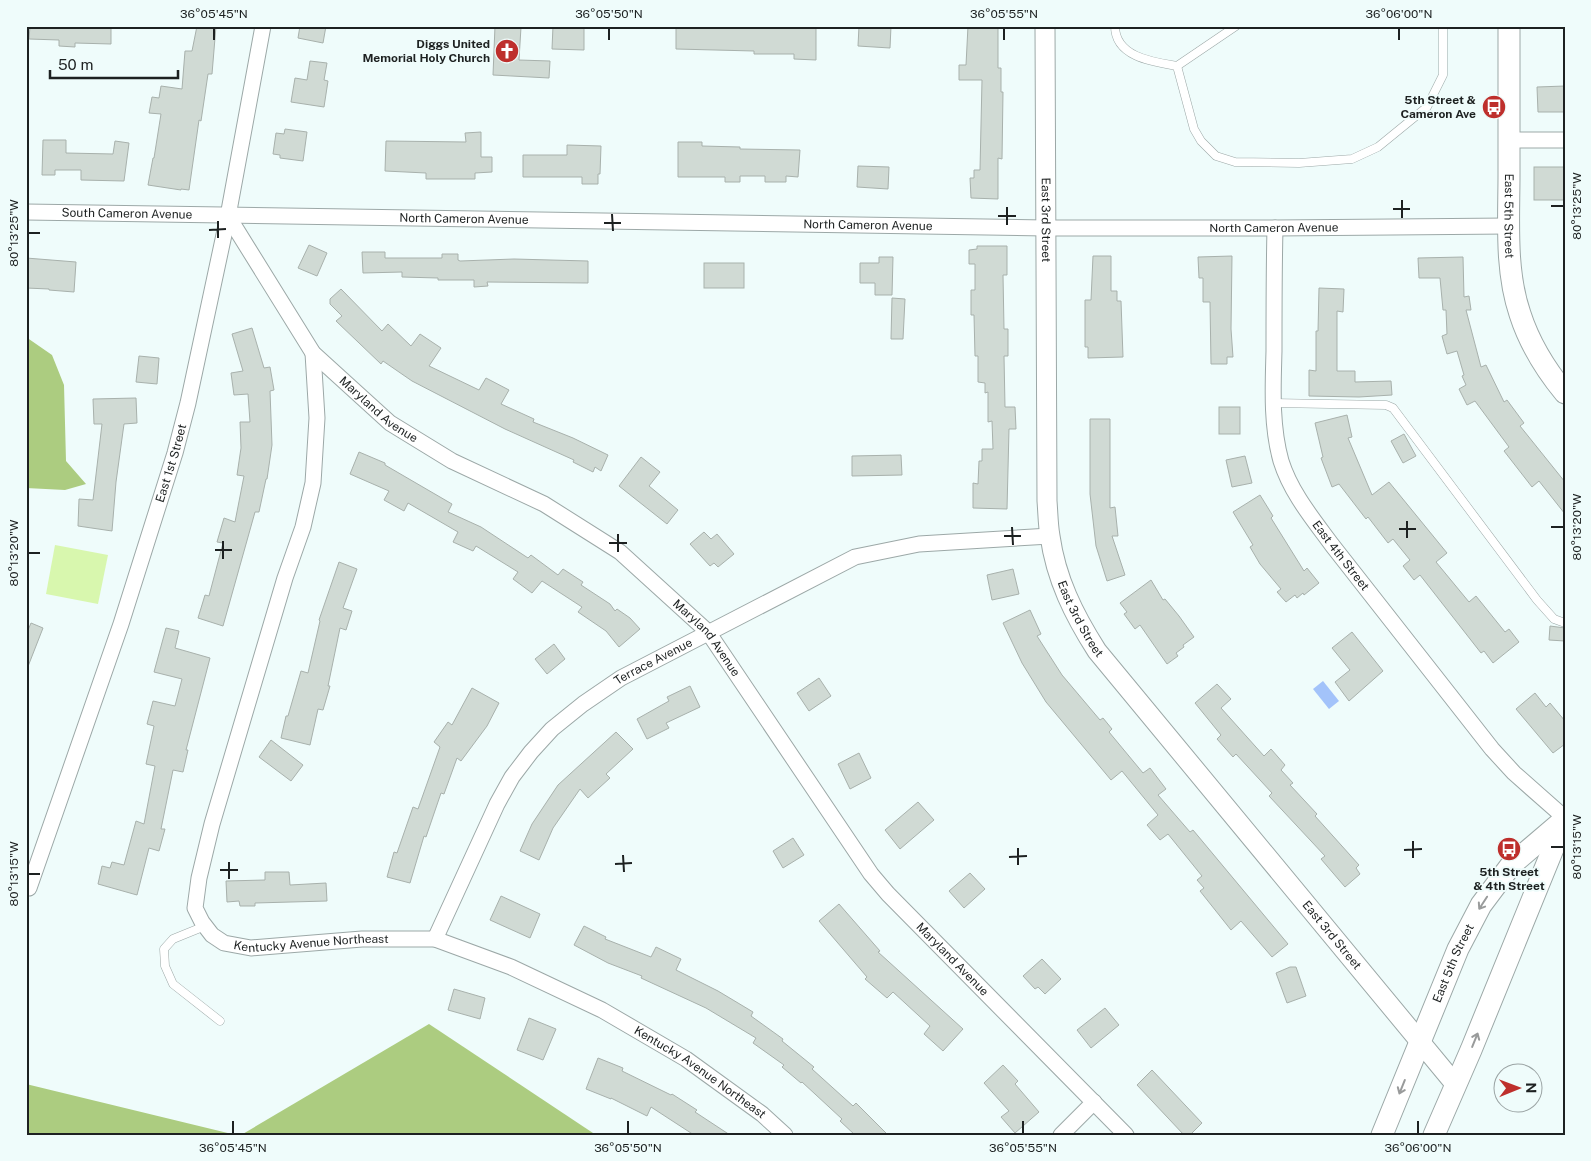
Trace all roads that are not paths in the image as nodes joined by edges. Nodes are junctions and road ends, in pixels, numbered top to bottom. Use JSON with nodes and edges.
{"nodes":[{"id":1,"x":263,"y":26,"type":"edge"},
{"id":2,"x":1045,"y":26,"type":"edge"},
{"id":3,"x":1115,"y":26,"type":"edge"},
{"id":4,"x":1236,"y":26,"type":"edge"},
{"id":5,"x":1443,"y":26,"type":"edge"},
{"id":6,"x":1509,"y":26,"type":"edge"},
{"id":7,"x":1177,"y":66,"type":"junction"},
{"id":8,"x":1509,"y":140,"type":"junction"},
{"id":9,"x":1565,"y":140,"type":"edge"},
{"id":10,"x":26,"y":212,"type":"edge"},
{"id":11,"x":228,"y":216,"type":"junction"},
{"id":12,"x":1509,"y":226,"type":"junction"},
{"id":13,"x":1046,"y":228,"type":"junction"},
{"id":14,"x":1275,"y":228,"type":"junction"},
{"id":15,"x":313,"y":353,"type":"junction"},
{"id":16,"x":1565,"y":393,"type":"edge"},
{"id":17,"x":1273,"y":403,"type":"junction"},
{"id":18,"x":1050,"y":536,"type":"junction"},
{"id":19,"x":1565,"y":623,"type":"edge"},
{"id":20,"x":708,"y":632,"type":"junction"},
{"id":21,"x":1565,"y":819,"type":"edge"},
{"id":22,"x":29,"y":888,"type":"dead end"},
{"id":23,"x":205,"y":926,"type":"junction"},
{"id":24,"x":435,"y":939,"type":"junction"},
{"id":25,"x":220,"y":1021,"type":"dead end"},
{"id":26,"x":1420,"y":1042,"type":"junction"},
{"id":27,"x":1455,"y":1084,"type":"junction"},
{"id":28,"x":1094,"y":1102,"type":"junction"},
{"id":29,"x":785,"y":1135,"type":"edge"},
{"id":30,"x":1061,"y":1135,"type":"edge"},
{"id":31,"x":1126,"y":1135,"type":"edge"},
{"id":32,"x":1382,"y":1135,"type":"edge"},
{"id":33,"x":1434,"y":1135,"type":"edge"}],
"edges":[{"from":1,"to":11,"type":"street","name":"East 1st Street"},
{"from":2,"to":13,"type":"street","name":"East 3rd Street"},
{"from":3,"to":7,"type":"lane"},
{"from":4,"to":7,"type":"lane"},
{"from":5,"to":7,"type":"lane"},
{"from":6,"to":8,"type":"main road","name":"East 5th Street"},
{"from":8,"to":9,"type":"street"},
{"from":8,"to":12,"type":"main road","name":"East 5th Street"},
{"from":10,"to":11,"type":"street","name":"South Cameron Avenue"},
{"from":11,"to":13,"type":"street","name":"North Cameron Avenue"},
{"from":11,"to":15,"type":"street","name":"Maryland Avenue"},
{"from":11,"to":22,"type":"street","name":"East 1st Street"},
{"from":12,"to":14,"type":"street","name":"North Cameron Avenue"},
{"from":12,"to":16,"type":"main road","name":"East 5th Street"},
{"from":13,"to":14,"type":"street","name":"North Cameron Avenue"},
{"from":13,"to":18,"type":"street","name":"East 3rd Street"},
{"from":14,"to":17,"type":"street","name":"East 4th Street"},
{"from":15,"to":20,"type":"street","name":"Maryland Avenue"},
{"from":15,"to":23,"type":"street","name":"Kentucky Avenue Northeast"},
{"from":17,"to":19,"type":"lane"},
{"from":17,"to":21,"type":"street","name":"East 4th Street"},
{"from":18,"to":20,"type":"street","name":"Terrace Avenue"},
{"from":18,"to":26,"type":"street","name":"East 3rd Street"},
{"from":20,"to":24,"type":"street","name":"Terrace Avenue"},
{"from":20,"to":28,"type":"street","name":"Maryland Avenue"},
{"from":21,"to":26,"type":"main road","name":"East 5th Street","one_way":true},
{"from":27,"to":21,"type":"main road","one_way":true},
{"from":23,"to":24,"type":"street","name":"Kentucky Avenue Northeast"},
{"from":23,"to":25,"type":"lane"},
{"from":24,"to":29,"type":"street","name":"Kentucky Avenue Northeast"},
{"from":26,"to":27,"type":"street","name":"East 3rd Street"},
{"from":26,"to":32,"type":"main road","name":"East 5th Street","one_way":true},
{"from":27,"to":33,"type":"main road"},
{"from":28,"to":30,"type":"street"},
{"from":28,"to":31,"type":"street","name":"Maryland Avenue"}]}
